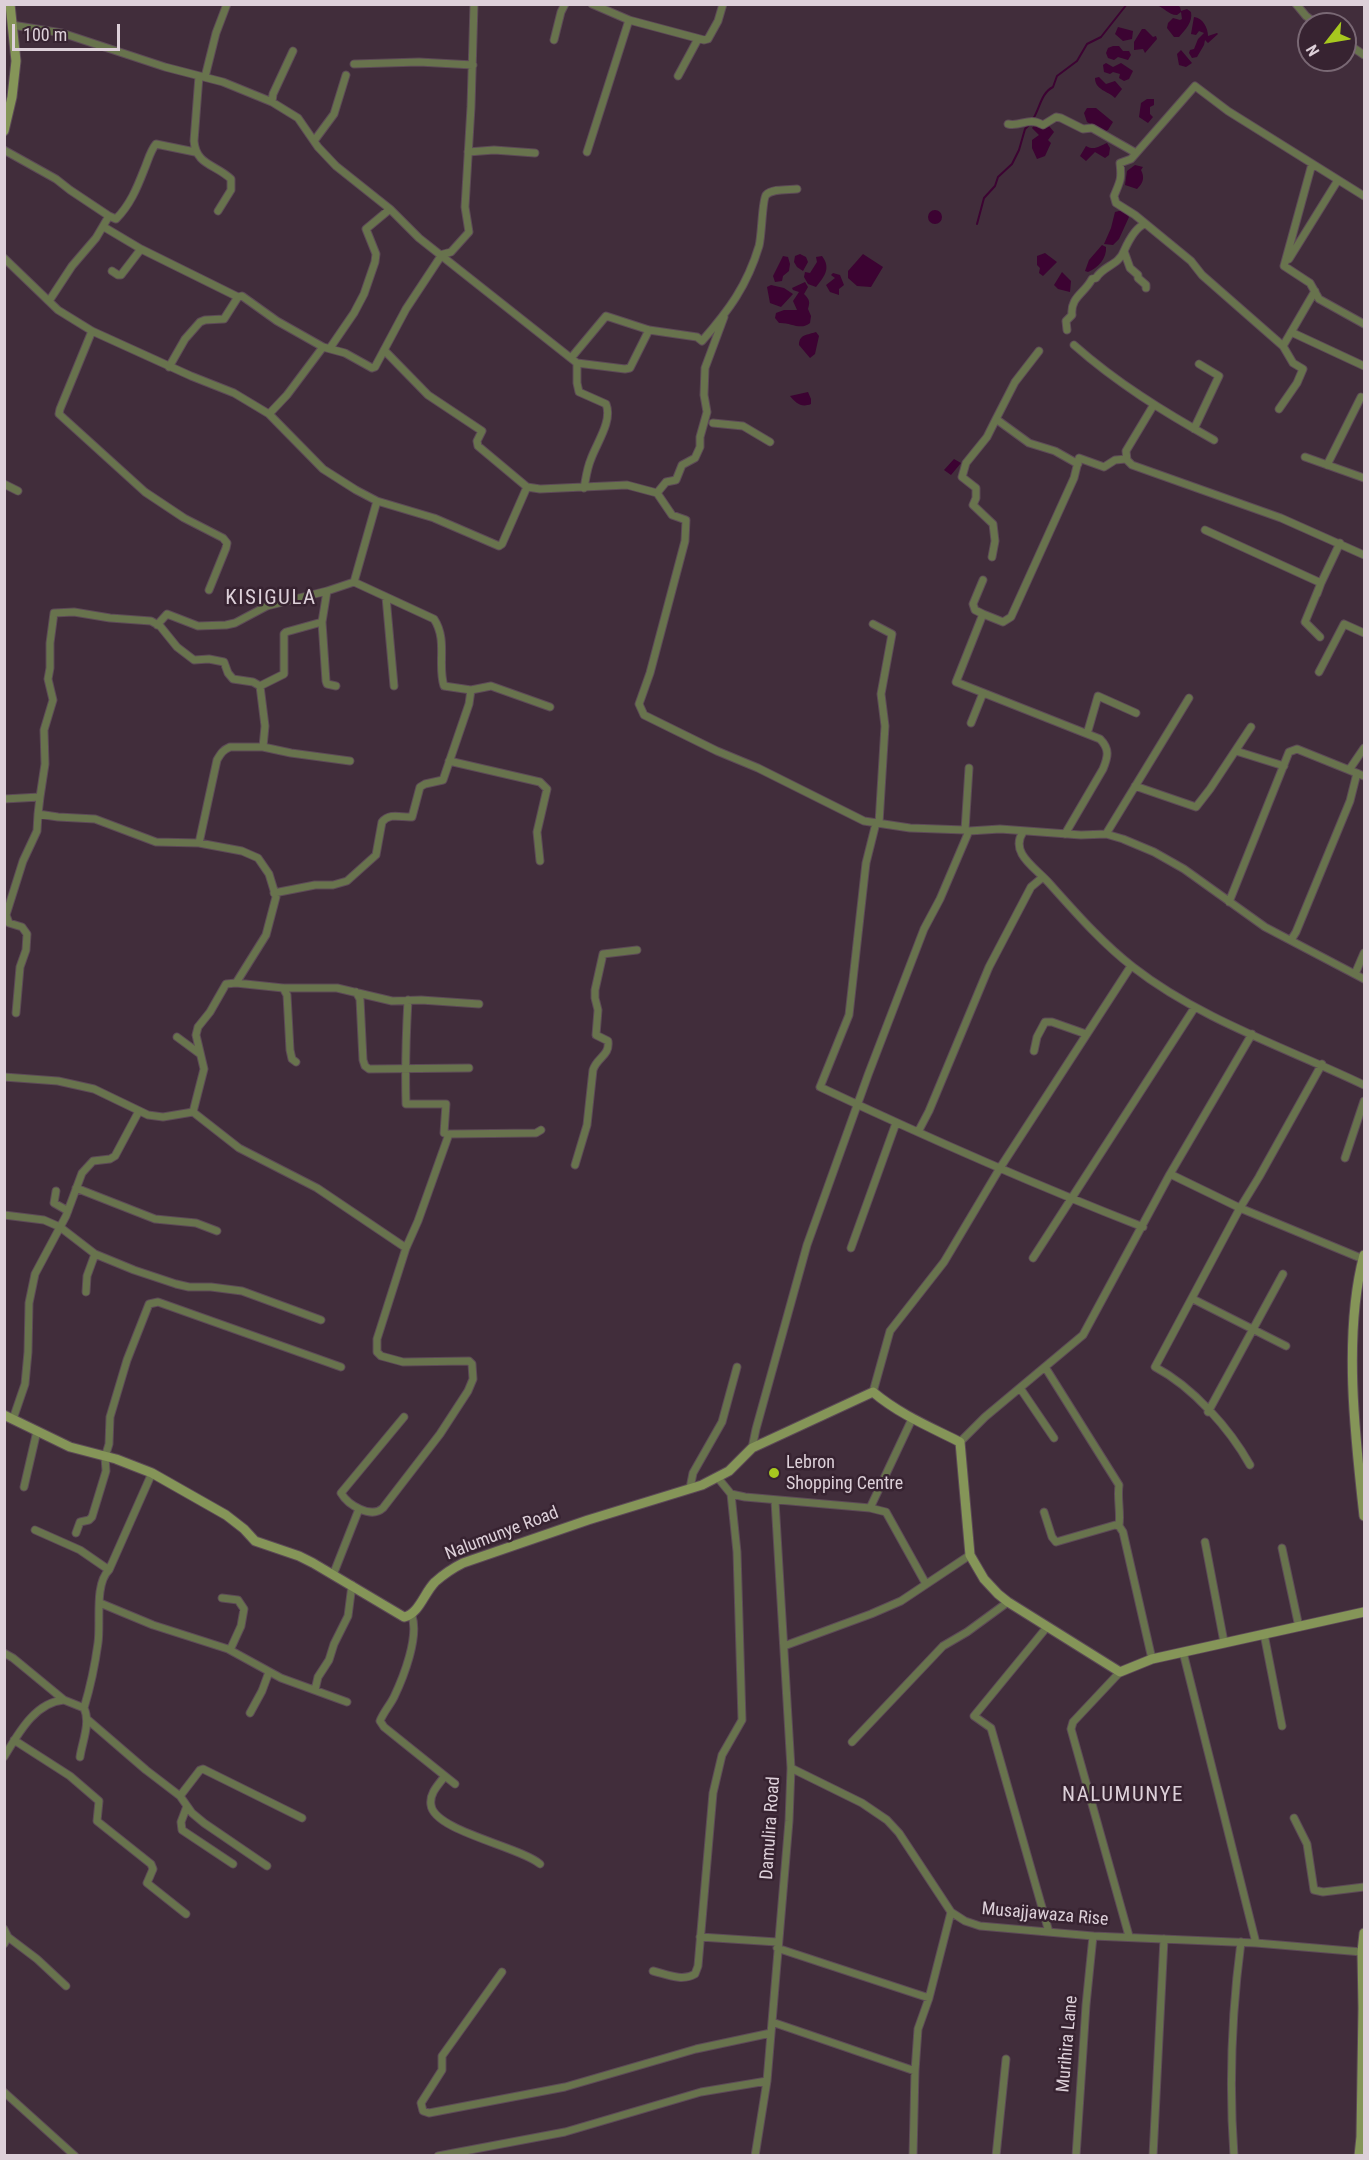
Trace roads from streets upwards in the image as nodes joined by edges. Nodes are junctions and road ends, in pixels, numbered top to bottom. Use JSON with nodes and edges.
{"nodes":[{"id":1,"x":10,"y":4,"type":"edge"},
{"id":2,"x":227,"y":4,"type":"edge"},
{"id":3,"x":474,"y":4,"type":"edge"},
{"id":4,"x":566,"y":4,"type":"edge"},
{"id":5,"x":592,"y":4,"type":"edge"},
{"id":6,"x":723,"y":4,"type":"edge"},
{"id":7,"x":629,"y":20,"type":"junction"},
{"id":8,"x":12,"y":25,"type":"junction"},
{"id":9,"x":698,"y":39,"type":"junction"},
{"id":10,"x":554,"y":40,"type":"dead end"},
{"id":11,"x":293,"y":51,"type":"dead end"},
{"id":12,"x":354,"y":64,"type":"dead end"},
{"id":13,"x":473,"y":65,"type":"junction"},
{"id":14,"x":346,"y":75,"type":"dead end"},
{"id":15,"x":202,"y":76,"type":"junction"},
{"id":16,"x":678,"y":76,"type":"dead end"},
{"id":17,"x":272,"y":102,"type":"junction"},
{"id":18,"x":1008,"y":124,"type":"dead end"},
{"id":19,"x":5,"y":128,"type":"edge"},
{"id":20,"x":314,"y":141,"type":"junction"},
{"id":21,"x":4,"y":150,"type":"edge"},
{"id":22,"x":195,"y":152,"type":"junction"},
{"id":23,"x":468,"y":152,"type":"junction"},
{"id":24,"x":587,"y":152,"type":"dead end"},
{"id":25,"x":535,"y":153,"type":"dead end"},
{"id":26,"x":1136,"y":153,"type":"junction"},
{"id":27,"x":1312,"y":165,"type":"junction"},
{"id":28,"x":1338,"y":180,"type":"junction"},
{"id":29,"x":797,"y":189,"type":"dead end"},
{"id":30,"x":1365,"y":196,"type":"edge"},
{"id":31,"x":390,"y":209,"type":"junction"},
{"id":32,"x":218,"y":211,"type":"dead end"},
{"id":33,"x":109,"y":216,"type":"junction"},
{"id":34,"x":1145,"y":224,"type":"junction"},
{"id":35,"x":104,"y":227,"type":"junction"},
{"id":36,"x":141,"y":249,"type":"junction"},
{"id":37,"x":1124,"y":251,"type":"junction"},
{"id":38,"x":441,"y":256,"type":"junction"},
{"id":39,"x":4,"y":258,"type":"edge"},
{"id":40,"x":1284,"y":266,"type":"junction"},
{"id":41,"x":112,"y":271,"type":"dead end"},
{"id":42,"x":1146,"y":288,"type":"dead end"},
{"id":43,"x":1315,"y":291,"type":"junction"},
{"id":44,"x":238,"y":297,"type":"junction"},
{"id":45,"x":49,"y":301,"type":"junction"},
{"id":46,"x":723,"y":317,"type":"junction"},
{"id":47,"x":1365,"y":324,"type":"edge"},
{"id":48,"x":649,"y":330,"type":"junction"},
{"id":49,"x":1066,"y":330,"type":"dead end"},
{"id":50,"x":92,"y":331,"type":"junction"},
{"id":51,"x":1291,"y":332,"type":"junction"},
{"id":52,"x":1074,"y":345,"type":"dead end"},
{"id":53,"x":1283,"y":346,"type":"junction"},
{"id":54,"x":326,"y":348,"type":"junction"},
{"id":55,"x":384,"y":350,"type":"junction"},
{"id":56,"x":1039,"y":351,"type":"dead end"},
{"id":57,"x":570,"y":358,"type":"junction"},
{"id":58,"x":577,"y":363,"type":"junction"},
{"id":59,"x":1199,"y":364,"type":"dead end"},
{"id":60,"x":1365,"y":366,"type":"edge"},
{"id":61,"x":169,"y":367,"type":"junction"},
{"id":62,"x":1361,"y":397,"type":"dead end"},
{"id":63,"x":1154,"y":406,"type":"junction"},
{"id":64,"x":1280,"y":409,"type":"dead end"},
{"id":65,"x":269,"y":414,"type":"junction"},
{"id":66,"x":996,"y":419,"type":"junction"},
{"id":67,"x":713,"y":423,"type":"dead end"},
{"id":68,"x":1194,"y":429,"type":"junction"},
{"id":69,"x":1214,"y":440,"type":"dead end"},
{"id":70,"x":770,"y":442,"type":"dead end"},
{"id":71,"x":1305,"y":458,"type":"dead end"},
{"id":72,"x":1126,"y":459,"type":"junction"},
{"id":73,"x":1078,"y":461,"type":"junction"},
{"id":74,"x":1327,"y":465,"type":"junction"},
{"id":75,"x":1365,"y":478,"type":"edge"},
{"id":76,"x":4,"y":484,"type":"edge"},
{"id":77,"x":527,"y":487,"type":"junction"},
{"id":78,"x":584,"y":488,"type":"junction"},
{"id":79,"x":18,"y":491,"type":"dead end"},
{"id":80,"x":657,"y":493,"type":"junction"},
{"id":81,"x":376,"y":501,"type":"junction"},
{"id":82,"x":1205,"y":530,"type":"dead end"},
{"id":83,"x":1340,"y":543,"type":"junction"},
{"id":84,"x":1365,"y":555,"type":"edge"},
{"id":85,"x":992,"y":557,"type":"dead end"},
{"id":86,"x":983,"y":580,"type":"dead end"},
{"id":87,"x":354,"y":582,"type":"junction"},
{"id":88,"x":1321,"y":583,"type":"junction"},
{"id":89,"x":209,"y":590,"type":"dead end"},
{"id":90,"x":327,"y":591,"type":"junction"},
{"id":91,"x":1317,"y":594,"type":"dead end"},
{"id":92,"x":386,"y":597,"type":"junction"},
{"id":93,"x":983,"y":614,"type":"junction"},
{"id":94,"x":322,"y":622,"type":"junction"},
{"id":95,"x":873,"y":624,"type":"dead end"},
{"id":96,"x":157,"y":625,"type":"junction"},
{"id":97,"x":1365,"y":633,"type":"edge"},
{"id":98,"x":1320,"y":637,"type":"dead end"},
{"id":99,"x":1319,"y":672,"type":"dead end"},
{"id":100,"x":260,"y":686,"type":"junction"},
{"id":101,"x":336,"y":686,"type":"dead end"},
{"id":102,"x":394,"y":686,"type":"dead end"},
{"id":103,"x":471,"y":690,"type":"junction"},
{"id":104,"x":983,"y":693,"type":"junction"},
{"id":105,"x":1189,"y":698,"type":"dead end"},
{"id":106,"x":550,"y":707,"type":"dead end"},
{"id":107,"x":1136,"y":713,"type":"dead end"},
{"id":108,"x":971,"y":723,"type":"dead end"},
{"id":109,"x":1251,"y":727,"type":"dead end"},
{"id":110,"x":1087,"y":734,"type":"junction"},
{"id":111,"x":263,"y":747,"type":"junction"},
{"id":112,"x":1365,"y":748,"type":"edge"},
{"id":113,"x":1236,"y":751,"type":"junction"},
{"id":114,"x":350,"y":761,"type":"dead end"},
{"id":115,"x":449,"y":761,"type":"junction"},
{"id":116,"x":1284,"y":766,"type":"junction"},
{"id":117,"x":969,"y":768,"type":"dead end"},
{"id":118,"x":1348,"y":770,"type":"junction"},
{"id":119,"x":1357,"y":773,"type":"junction"},
{"id":120,"x":1365,"y":776,"type":"edge"},
{"id":121,"x":1135,"y":786,"type":"junction"},
{"id":122,"x":40,"y":797,"type":"junction"},
{"id":123,"x":4,"y":799,"type":"edge"},
{"id":124,"x":38,"y":814,"type":"junction"},
{"id":125,"x":877,"y":823,"type":"junction"},
{"id":126,"x":1023,"y":832,"type":"junction"},
{"id":127,"x":1065,"y":834,"type":"junction"},
{"id":128,"x":1106,"y":834,"type":"junction"},
{"id":129,"x":199,"y":843,"type":"junction"},
{"id":130,"x":540,"y":861,"type":"dead end"},
{"id":131,"x":1043,"y":876,"type":"junction"},
{"id":132,"x":274,"y":893,"type":"junction"},
{"id":133,"x":1229,"y":902,"type":"junction"},
{"id":134,"x":1291,"y":940,"type":"junction"},
{"id":135,"x":637,"y":950,"type":"dead end"},
{"id":136,"x":1365,"y":953,"type":"edge"},
{"id":137,"x":1131,"y":966,"type":"junction"},
{"id":138,"x":1355,"y":974,"type":"junction"},
{"id":139,"x":1365,"y":979,"type":"edge"},
{"id":140,"x":236,"y":982,"type":"junction"},
{"id":141,"x":283,"y":988,"type":"junction"},
{"id":142,"x":356,"y":992,"type":"junction"},
{"id":143,"x":408,"y":1000,"type":"junction"},
{"id":144,"x":478,"y":1004,"type":"dead end"},
{"id":145,"x":1195,"y":1007,"type":"junction"},
{"id":146,"x":16,"y":1014,"type":"dead end"},
{"id":147,"x":1086,"y":1034,"type":"junction"},
{"id":148,"x":1252,"y":1034,"type":"junction"},
{"id":149,"x":177,"y":1037,"type":"dead end"},
{"id":150,"x":1034,"y":1051,"type":"dead end"},
{"id":151,"x":200,"y":1054,"type":"junction"},
{"id":152,"x":296,"y":1062,"type":"dead end"},
{"id":153,"x":1322,"y":1065,"type":"junction"},
{"id":154,"x":469,"y":1068,"type":"dead end"},
{"id":155,"x":405,"y":1069,"type":"junction"},
{"id":156,"x":4,"y":1077,"type":"edge"},
{"id":157,"x":1365,"y":1085,"type":"edge"},
{"id":158,"x":1365,"y":1101,"type":"edge"},
{"id":159,"x":858,"y":1105,"type":"junction"},
{"id":160,"x":140,"y":1111,"type":"junction"},
{"id":161,"x":193,"y":1112,"type":"junction"},
{"id":162,"x":896,"y":1123,"type":"junction"},
{"id":163,"x":541,"y":1130,"type":"dead end"},
{"id":164,"x":918,"y":1132,"type":"junction"},
{"id":165,"x":444,"y":1133,"type":"dead end"},
{"id":166,"x":1345,"y":1158,"type":"dead end"},
{"id":167,"x":575,"y":1165,"type":"dead end"},
{"id":168,"x":1000,"y":1168,"type":"junction"},
{"id":169,"x":1170,"y":1173,"type":"junction"},
{"id":170,"x":76,"y":1188,"type":"junction"},
{"id":171,"x":56,"y":1191,"type":"dead end"},
{"id":172,"x":1072,"y":1199,"type":"junction"},
{"id":173,"x":1240,"y":1208,"type":"junction"},
{"id":174,"x":68,"y":1211,"type":"junction"},
{"id":175,"x":4,"y":1215,"type":"edge"},
{"id":176,"x":60,"y":1227,"type":"junction"},
{"id":177,"x":1143,"y":1227,"type":"junction"},
{"id":178,"x":218,"y":1231,"type":"dead end"},
{"id":179,"x":406,"y":1248,"type":"junction"},
{"id":180,"x":851,"y":1248,"type":"dead end"},
{"id":181,"x":95,"y":1254,"type":"junction"},
{"id":182,"x":1364,"y":1257,"type":"edge"},
{"id":183,"x":1033,"y":1258,"type":"dead end"},
{"id":184,"x":1283,"y":1274,"type":"dead end"},
{"id":185,"x":87,"y":1292,"type":"dead end"},
{"id":186,"x":1193,"y":1299,"type":"junction"},
{"id":187,"x":321,"y":1320,"type":"dead end"},
{"id":188,"x":1253,"y":1331,"type":"junction"},
{"id":189,"x":1286,"y":1346,"type":"dead end"},
{"id":190,"x":341,"y":1367,"type":"dead end"},
{"id":191,"x":737,"y":1367,"type":"dead end"},
{"id":192,"x":1045,"y":1367,"type":"junction"},
{"id":193,"x":1020,"y":1388,"type":"junction"},
{"id":194,"x":873,"y":1392,"type":"junction"},
{"id":195,"x":1208,"y":1412,"type":"junction"},
{"id":196,"x":9,"y":1417,"type":"edge"},
{"id":197,"x":404,"y":1417,"type":"dead end"},
{"id":198,"x":912,"y":1419,"type":"junction"},
{"id":199,"x":37,"y":1431,"type":"junction"},
{"id":200,"x":1054,"y":1438,"type":"dead end"},
{"id":201,"x":960,"y":1442,"type":"junction"},
{"id":202,"x":752,"y":1448,"type":"junction"},
{"id":203,"x":105,"y":1457,"type":"junction"},
{"id":204,"x":1361,"y":1463,"type":"edge"},
{"id":205,"x":1250,"y":1466,"type":"dead end"},
{"id":206,"x":152,"y":1473,"type":"junction"},
{"id":207,"x":718,"y":1478,"type":"junction"},
{"id":208,"x":24,"y":1487,"type":"dead end"},
{"id":209,"x":690,"y":1488,"type":"junction"},
{"id":210,"x":731,"y":1494,"type":"junction"},
{"id":211,"x":775,"y":1501,"type":"junction"},
{"id":212,"x":870,"y":1508,"type":"junction"},
{"id":213,"x":359,"y":1509,"type":"junction"},
{"id":214,"x":1044,"y":1512,"type":"dead end"},
{"id":215,"x":1365,"y":1516,"type":"edge"},
{"id":216,"x":1119,"y":1526,"type":"junction"},
{"id":217,"x":35,"y":1530,"type":"dead end"},
{"id":218,"x":76,"y":1533,"type":"dead end"},
{"id":219,"x":1205,"y":1542,"type":"dead end"},
{"id":220,"x":1282,"y":1548,"type":"dead end"},
{"id":221,"x":970,"y":1555,"type":"junction"},
{"id":222,"x":109,"y":1570,"type":"junction"},
{"id":223,"x":333,"y":1575,"type":"junction"},
{"id":224,"x":926,"y":1584,"type":"junction"},
{"id":225,"x":352,"y":1585,"type":"junction"},
{"id":226,"x":222,"y":1598,"type":"dead end"},
{"id":227,"x":1008,"y":1602,"type":"junction"},
{"id":228,"x":100,"y":1603,"type":"junction"},
{"id":229,"x":1365,"y":1612,"type":"edge"},
{"id":230,"x":412,"y":1616,"type":"junction"},
{"id":231,"x":1047,"y":1627,"type":"junction"},
{"id":232,"x":1299,"y":1627,"type":"junction"},
{"id":233,"x":1263,"y":1634,"type":"junction"},
{"id":234,"x":1224,"y":1642,"type":"junction"},
{"id":235,"x":784,"y":1646,"type":"junction"},
{"id":236,"x":230,"y":1650,"type":"junction"},
{"id":237,"x":1183,"y":1652,"type":"junction"},
{"id":238,"x":4,"y":1653,"type":"edge"},
{"id":239,"x":1152,"y":1659,"type":"junction"},
{"id":240,"x":269,"y":1672,"type":"junction"},
{"id":241,"x":1120,"y":1672,"type":"junction"},
{"id":242,"x":315,"y":1690,"type":"junction"},
{"id":243,"x":64,"y":1700,"type":"junction"},
{"id":244,"x":347,"y":1702,"type":"dead end"},
{"id":245,"x":84,"y":1708,"type":"junction"},
{"id":246,"x":250,"y":1713,"type":"dead end"},
{"id":247,"x":88,"y":1720,"type":"junction"},
{"id":248,"x":1282,"y":1726,"type":"dead end"},
{"id":249,"x":14,"y":1740,"type":"junction"},
{"id":250,"x":852,"y":1742,"type":"dead end"},
{"id":251,"x":4,"y":1756,"type":"edge"},
{"id":252,"x":80,"y":1757,"type":"dead end"},
{"id":253,"x":791,"y":1768,"type":"junction"},
{"id":254,"x":445,"y":1776,"type":"junction"},
{"id":255,"x":455,"y":1784,"type":"dead end"},
{"id":256,"x":180,"y":1796,"type":"junction"},
{"id":257,"x":187,"y":1806,"type":"junction"},
{"id":258,"x":302,"y":1818,"type":"dead end"},
{"id":259,"x":1293,"y":1818,"type":"dead end"},
{"id":260,"x":232,"y":1864,"type":"dead end"},
{"id":261,"x":540,"y":1864,"type":"dead end"},
{"id":262,"x":267,"y":1866,"type":"dead end"},
{"id":263,"x":1365,"y":1887,"type":"edge"},
{"id":264,"x":951,"y":1912,"type":"junction"},
{"id":265,"x":186,"y":1914,"type":"dead end"},
{"id":266,"x":4,"y":1929,"type":"edge"},
{"id":267,"x":1049,"y":1932,"type":"junction"},
{"id":268,"x":1365,"y":1933,"type":"edge"},
{"id":269,"x":1093,"y":1936,"type":"junction"},
{"id":270,"x":1129,"y":1936,"type":"junction"},
{"id":271,"x":700,"y":1937,"type":"junction"},
{"id":272,"x":1164,"y":1939,"type":"junction"},
{"id":273,"x":6,"y":1940,"type":"edge"},
{"id":274,"x":1241,"y":1942,"type":"junction"},
{"id":275,"x":1256,"y":1943,"type":"junction"},
{"id":276,"x":777,"y":1945,"type":"junction"},
{"id":277,"x":1362,"y":1952,"type":"junction"},
{"id":278,"x":653,"y":1971,"type":"dead end"},
{"id":279,"x":502,"y":1972,"type":"dead end"},
{"id":280,"x":66,"y":1986,"type":"dead end"},
{"id":281,"x":929,"y":1998,"type":"junction"},
{"id":282,"x":772,"y":2022,"type":"junction"},
{"id":283,"x":771,"y":2033,"type":"junction"},
{"id":284,"x":1006,"y":2060,"type":"dead end"},
{"id":285,"x":915,"y":2071,"type":"junction"},
{"id":286,"x":767,"y":2081,"type":"junction"},
{"id":287,"x":4,"y":2092,"type":"edge"},
{"id":288,"x":1363,"y":2137,"type":"edge"},
{"id":289,"x":75,"y":2156,"type":"edge"},
{"id":290,"x":438,"y":2156,"type":"edge"},
{"id":291,"x":755,"y":2156,"type":"edge"},
{"id":292,"x":913,"y":2156,"type":"edge"},
{"id":293,"x":996,"y":2156,"type":"edge"},
{"id":294,"x":1076,"y":2156,"type":"edge"},
{"id":295,"x":1153,"y":2156,"type":"edge"},
{"id":296,"x":1234,"y":2156,"type":"edge"},
{"id":297,"x":1359,"y":2156,"type":"edge"}],
"edges":[{"from":1,"to":8,"type":"street"},
{"from":2,"to":15,"type":"street"},
{"from":3,"to":13,"type":"street"},
{"from":4,"to":10,"type":"street"},
{"from":5,"to":7,"type":"street"},
{"from":6,"to":9,"type":"street"},
{"from":7,"to":9,"type":"street"},
{"from":7,"to":24,"type":"street"},
{"from":8,"to":15,"type":"street"},
{"from":8,"to":19,"type":"street"},
{"from":9,"to":16,"type":"street"},
{"from":11,"to":17,"type":"street"},
{"from":12,"to":13,"type":"street"},
{"from":13,"to":23,"type":"street"},
{"from":14,"to":20,"type":"street"},
{"from":15,"to":17,"type":"street"},
{"from":15,"to":22,"type":"street"},
{"from":17,"to":20,"type":"street"},
{"from":18,"to":26,"type":"street"},
{"from":20,"to":31,"type":"street"},
{"from":21,"to":33,"type":"street"},
{"from":22,"to":32,"type":"street"},
{"from":22,"to":33,"type":"street"},
{"from":23,"to":25,"type":"street"},
{"from":23,"to":38,"type":"street"},
{"from":26,"to":27,"type":"street"},
{"from":26,"to":34,"type":"street"},
{"from":27,"to":28,"type":"street"},
{"from":27,"to":40,"type":"street"},
{"from":28,"to":30,"type":"street"},
{"from":28,"to":40,"type":"street"},
{"from":29,"to":46,"type":"street"},
{"from":31,"to":38,"type":"street"},
{"from":31,"to":54,"type":"street"},
{"from":33,"to":35,"type":"street"},
{"from":34,"to":37,"type":"street"},
{"from":34,"to":53,"type":"street"},
{"from":35,"to":36,"type":"street"},
{"from":35,"to":45,"type":"street"},
{"from":36,"to":41,"type":"street"},
{"from":36,"to":44,"type":"street"},
{"from":37,"to":42,"type":"street"},
{"from":37,"to":49,"type":"street"},
{"from":38,"to":55,"type":"street"},
{"from":38,"to":57,"type":"street"},
{"from":39,"to":45,"type":"street"},
{"from":40,"to":43,"type":"street"},
{"from":43,"to":47,"type":"street"},
{"from":43,"to":51,"type":"street"},
{"from":44,"to":54,"type":"street"},
{"from":44,"to":61,"type":"street"},
{"from":45,"to":50,"type":"street"},
{"from":46,"to":48,"type":"street"},
{"from":46,"to":80,"type":"street"},
{"from":48,"to":57,"type":"street"},
{"from":48,"to":58,"type":"street"},
{"from":50,"to":61,"type":"street"},
{"from":50,"to":89,"type":"street"},
{"from":51,"to":53,"type":"street"},
{"from":51,"to":60,"type":"street"},
{"from":52,"to":63,"type":"street"},
{"from":53,"to":64,"type":"street"},
{"from":54,"to":55,"type":"street"},
{"from":54,"to":65,"type":"street"},
{"from":55,"to":77,"type":"street"},
{"from":56,"to":66,"type":"street"},
{"from":57,"to":58,"type":"street"},
{"from":58,"to":78,"type":"street"},
{"from":59,"to":68,"type":"street"},
{"from":61,"to":65,"type":"street"},
{"from":62,"to":74,"type":"street"},
{"from":63,"to":68,"type":"street"},
{"from":63,"to":72,"type":"street"},
{"from":65,"to":81,"type":"street"},
{"from":66,"to":73,"type":"street"},
{"from":66,"to":85,"type":"street"},
{"from":67,"to":70,"type":"street"},
{"from":68,"to":69,"type":"street"},
{"from":71,"to":74,"type":"street"},
{"from":72,"to":73,"type":"street"},
{"from":72,"to":83,"type":"street"},
{"from":73,"to":93,"type":"street"},
{"from":74,"to":75,"type":"street"},
{"from":76,"to":79,"type":"street"},
{"from":77,"to":78,"type":"street"},
{"from":77,"to":81,"type":"street"},
{"from":78,"to":80,"type":"street"},
{"from":80,"to":125,"type":"street"},
{"from":81,"to":87,"type":"street"},
{"from":82,"to":88,"type":"street"},
{"from":83,"to":84,"type":"street"},
{"from":83,"to":88,"type":"street"},
{"from":86,"to":93,"type":"street"},
{"from":87,"to":90,"type":"street"},
{"from":87,"to":92,"type":"street"},
{"from":88,"to":91,"type":"street"},
{"from":88,"to":98,"type":"street"},
{"from":90,"to":94,"type":"street"},
{"from":90,"to":96,"type":"street"},
{"from":92,"to":102,"type":"street"},
{"from":92,"to":103,"type":"street"},
{"from":93,"to":104,"type":"street"},
{"from":94,"to":100,"type":"street"},
{"from":94,"to":101,"type":"street"},
{"from":95,"to":125,"type":"street"},
{"from":96,"to":100,"type":"street"},
{"from":96,"to":122,"type":"street"},
{"from":97,"to":99,"type":"street"},
{"from":100,"to":111,"type":"street"},
{"from":103,"to":106,"type":"street"},
{"from":103,"to":115,"type":"street"},
{"from":104,"to":108,"type":"street"},
{"from":104,"to":110,"type":"street"},
{"from":105,"to":121,"type":"street"},
{"from":107,"to":110,"type":"street"},
{"from":109,"to":113,"type":"street"},
{"from":110,"to":127,"type":"street"},
{"from":111,"to":114,"type":"street"},
{"from":111,"to":129,"type":"street"},
{"from":112,"to":118,"type":"street"},
{"from":113,"to":116,"type":"street"},
{"from":113,"to":121,"type":"street"},
{"from":115,"to":130,"type":"street"},
{"from":115,"to":132,"type":"street"},
{"from":116,"to":118,"type":"street"},
{"from":116,"to":133,"type":"street"},
{"from":117,"to":125,"type":"street"},
{"from":118,"to":119,"type":"street"},
{"from":119,"to":120,"type":"street"},
{"from":119,"to":134,"type":"street"},
{"from":121,"to":128,"type":"street"},
{"from":122,"to":123,"type":"street"},
{"from":122,"to":124,"type":"street"},
{"from":124,"to":129,"type":"street"},
{"from":124,"to":146,"type":"street"},
{"from":125,"to":159,"type":"street"},
{"from":126,"to":127,"type":"street"},
{"from":126,"to":131,"type":"street"},
{"from":126,"to":159,"type":"street"},
{"from":127,"to":128,"type":"street"},
{"from":128,"to":133,"type":"street"},
{"from":129,"to":132,"type":"street"},
{"from":131,"to":137,"type":"street"},
{"from":131,"to":164,"type":"street"},
{"from":132,"to":140,"type":"street"},
{"from":133,"to":134,"type":"street"},
{"from":134,"to":138,"type":"street"},
{"from":135,"to":167,"type":"street"},
{"from":136,"to":138,"type":"street"},
{"from":137,"to":145,"type":"street"},
{"from":137,"to":147,"type":"street"},
{"from":138,"to":139,"type":"street"},
{"from":140,"to":141,"type":"street"},
{"from":140,"to":151,"type":"street"},
{"from":141,"to":142,"type":"street"},
{"from":141,"to":152,"type":"street"},
{"from":142,"to":143,"type":"street"},
{"from":142,"to":155,"type":"street"},
{"from":143,"to":144,"type":"street"},
{"from":143,"to":155,"type":"street"},
{"from":145,"to":148,"type":"street"},
{"from":145,"to":172,"type":"street"},
{"from":147,"to":150,"type":"street"},
{"from":147,"to":168,"type":"street"},
{"from":148,"to":153,"type":"street"},
{"from":148,"to":169,"type":"street"},
{"from":149,"to":151,"type":"street"},
{"from":151,"to":161,"type":"street"},
{"from":153,"to":157,"type":"street"},
{"from":153,"to":173,"type":"street"},
{"from":154,"to":155,"type":"street"},
{"from":155,"to":165,"type":"street"},
{"from":156,"to":160,"type":"street"},
{"from":158,"to":166,"type":"street"},
{"from":159,"to":162,"type":"street"},
{"from":159,"to":202,"type":"street"},
{"from":160,"to":161,"type":"street"},
{"from":160,"to":170,"type":"street"},
{"from":161,"to":179,"type":"street"},
{"from":162,"to":164,"type":"street"},
{"from":162,"to":180,"type":"street"},
{"from":163,"to":179,"type":"street"},
{"from":164,"to":168,"type":"street"},
{"from":168,"to":172,"type":"street"},
{"from":168,"to":194,"type":"street"},
{"from":169,"to":173,"type":"street"},
{"from":169,"to":177,"type":"street"},
{"from":170,"to":174,"type":"street"},
{"from":170,"to":178,"type":"street"},
{"from":171,"to":174,"type":"street"},
{"from":172,"to":177,"type":"street"},
{"from":172,"to":183,"type":"street"},
{"from":173,"to":182,"type":"street"},
{"from":173,"to":186,"type":"street"},
{"from":174,"to":176,"type":"street"},
{"from":175,"to":176,"type":"street"},
{"from":176,"to":181,"type":"street"},
{"from":176,"to":196,"type":"street"},
{"from":177,"to":192,"type":"street"},
{"from":179,"to":213,"type":"street"},
{"from":181,"to":185,"type":"street"},
{"from":181,"to":187,"type":"street"},
{"from":182,"to":204,"type":"street"},
{"from":184,"to":188,"type":"street"},
{"from":186,"to":188,"type":"street"},
{"from":186,"to":195,"type":"street"},
{"from":188,"to":189,"type":"street"},
{"from":188,"to":195,"type":"street"},
{"from":190,"to":203,"type":"street"},
{"from":191,"to":209,"type":"street"},
{"from":192,"to":193,"type":"street"},
{"from":192,"to":216,"type":"street"},
{"from":193,"to":200,"type":"street"},
{"from":193,"to":201,"type":"street"},
{"from":194,"to":198,"type":"street"},
{"from":194,"to":202,"type":"street","name":"Nalumunye Road"},
{"from":195,"to":205,"type":"street"},
{"from":196,"to":199,"type":"street"},
{"from":197,"to":213,"type":"street"},
{"from":198,"to":201,"type":"street"},
{"from":198,"to":212,"type":"street"},
{"from":199,"to":203,"type":"street"},
{"from":199,"to":208,"type":"street"},
{"from":201,"to":221,"type":"street"},
{"from":202,"to":207,"type":"street","name":"Nalumunye Road"},
{"from":203,"to":206,"type":"street"},
{"from":203,"to":218,"type":"street"},
{"from":204,"to":215,"type":"street"},
{"from":206,"to":222,"type":"street"},
{"from":206,"to":223,"type":"street"},
{"from":207,"to":209,"type":"street","name":"Nalumunye Road"},
{"from":207,"to":210,"type":"street"},
{"from":209,"to":230,"type":"street","name":"Nalumunye Road"},
{"from":210,"to":211,"type":"street"},
{"from":210,"to":271,"type":"street"},
{"from":211,"to":212,"type":"street"},
{"from":211,"to":235,"type":"street","name":"Damulira Road"},
{"from":212,"to":224,"type":"street"},
{"from":213,"to":223,"type":"street"},
{"from":214,"to":216,"type":"street"},
{"from":216,"to":239,"type":"street"},
{"from":217,"to":222,"type":"street"},
{"from":219,"to":234,"type":"street"},
{"from":220,"to":232,"type":"street"},
{"from":221,"to":224,"type":"street"},
{"from":221,"to":227,"type":"street"},
{"from":222,"to":228,"type":"street"},
{"from":223,"to":225,"type":"street"},
{"from":224,"to":235,"type":"street"},
{"from":225,"to":230,"type":"street"},
{"from":225,"to":242,"type":"street"},
{"from":226,"to":236,"type":"street"},
{"from":227,"to":231,"type":"street"},
{"from":227,"to":250,"type":"street"},
{"from":228,"to":236,"type":"street"},
{"from":228,"to":245,"type":"street"},
{"from":229,"to":232,"type":"street"},
{"from":230,"to":254,"type":"street"},
{"from":231,"to":241,"type":"street"},
{"from":231,"to":267,"type":"street"},
{"from":232,"to":233,"type":"street"},
{"from":233,"to":234,"type":"street"},
{"from":233,"to":248,"type":"street"},
{"from":234,"to":237,"type":"street"},
{"from":235,"to":253,"type":"street","name":"Damulira Road"},
{"from":236,"to":240,"type":"street"},
{"from":237,"to":239,"type":"street"},
{"from":237,"to":275,"type":"street"},
{"from":238,"to":243,"type":"street"},
{"from":239,"to":241,"type":"street"},
{"from":240,"to":242,"type":"street"},
{"from":240,"to":246,"type":"street"},
{"from":241,"to":270,"type":"street"},
{"from":242,"to":244,"type":"street"},
{"from":243,"to":245,"type":"street"},
{"from":243,"to":249,"type":"street"},
{"from":245,"to":247,"type":"street"},
{"from":247,"to":252,"type":"street"},
{"from":247,"to":256,"type":"street"},
{"from":249,"to":251,"type":"street"},
{"from":249,"to":265,"type":"street"},
{"from":253,"to":264,"type":"street"},
{"from":253,"to":276,"type":"street","name":"Damulira Road"},
{"from":254,"to":255,"type":"street"},
{"from":254,"to":261,"type":"street"},
{"from":256,"to":257,"type":"street"},
{"from":256,"to":258,"type":"street"},
{"from":257,"to":260,"type":"street"},
{"from":257,"to":262,"type":"street"},
{"from":259,"to":263,"type":"street"},
{"from":264,"to":267,"type":"street","name":"Musajjawaza Rise"},
{"from":264,"to":281,"type":"street"},
{"from":266,"to":273,"type":"street"},
{"from":267,"to":269,"type":"street","name":"Musajjawaza Rise"},
{"from":268,"to":277,"type":"street"},
{"from":269,"to":270,"type":"street","name":"Musajjawaza Rise"},
{"from":269,"to":294,"type":"street","name":"Murihira Lane"},
{"from":270,"to":272,"type":"street","name":"Musajjawaza Rise"},
{"from":271,"to":276,"type":"street"},
{"from":271,"to":278,"type":"street"},
{"from":272,"to":274,"type":"street","name":"Musajjawaza Rise"},
{"from":272,"to":295,"type":"street"},
{"from":273,"to":280,"type":"street"},
{"from":274,"to":275,"type":"street","name":"Musajjawaza Rise"},
{"from":274,"to":296,"type":"street"},
{"from":275,"to":277,"type":"street","name":"Musajjawaza Rise"},
{"from":276,"to":281,"type":"street"},
{"from":276,"to":282,"type":"street","name":"Damulira Road"},
{"from":277,"to":288,"type":"street"},
{"from":279,"to":283,"type":"street"},
{"from":281,"to":285,"type":"street"},
{"from":282,"to":283,"type":"street","name":"Damulira Road"},
{"from":282,"to":285,"type":"street"},
{"from":283,"to":286,"type":"street","name":"Damulira Road"},
{"from":284,"to":293,"type":"street"},
{"from":285,"to":292,"type":"street"},
{"from":286,"to":290,"type":"street"},
{"from":286,"to":291,"type":"street","name":"Damulira Road"},
{"from":287,"to":289,"type":"street"},
{"from":288,"to":297,"type":"street"}]}
